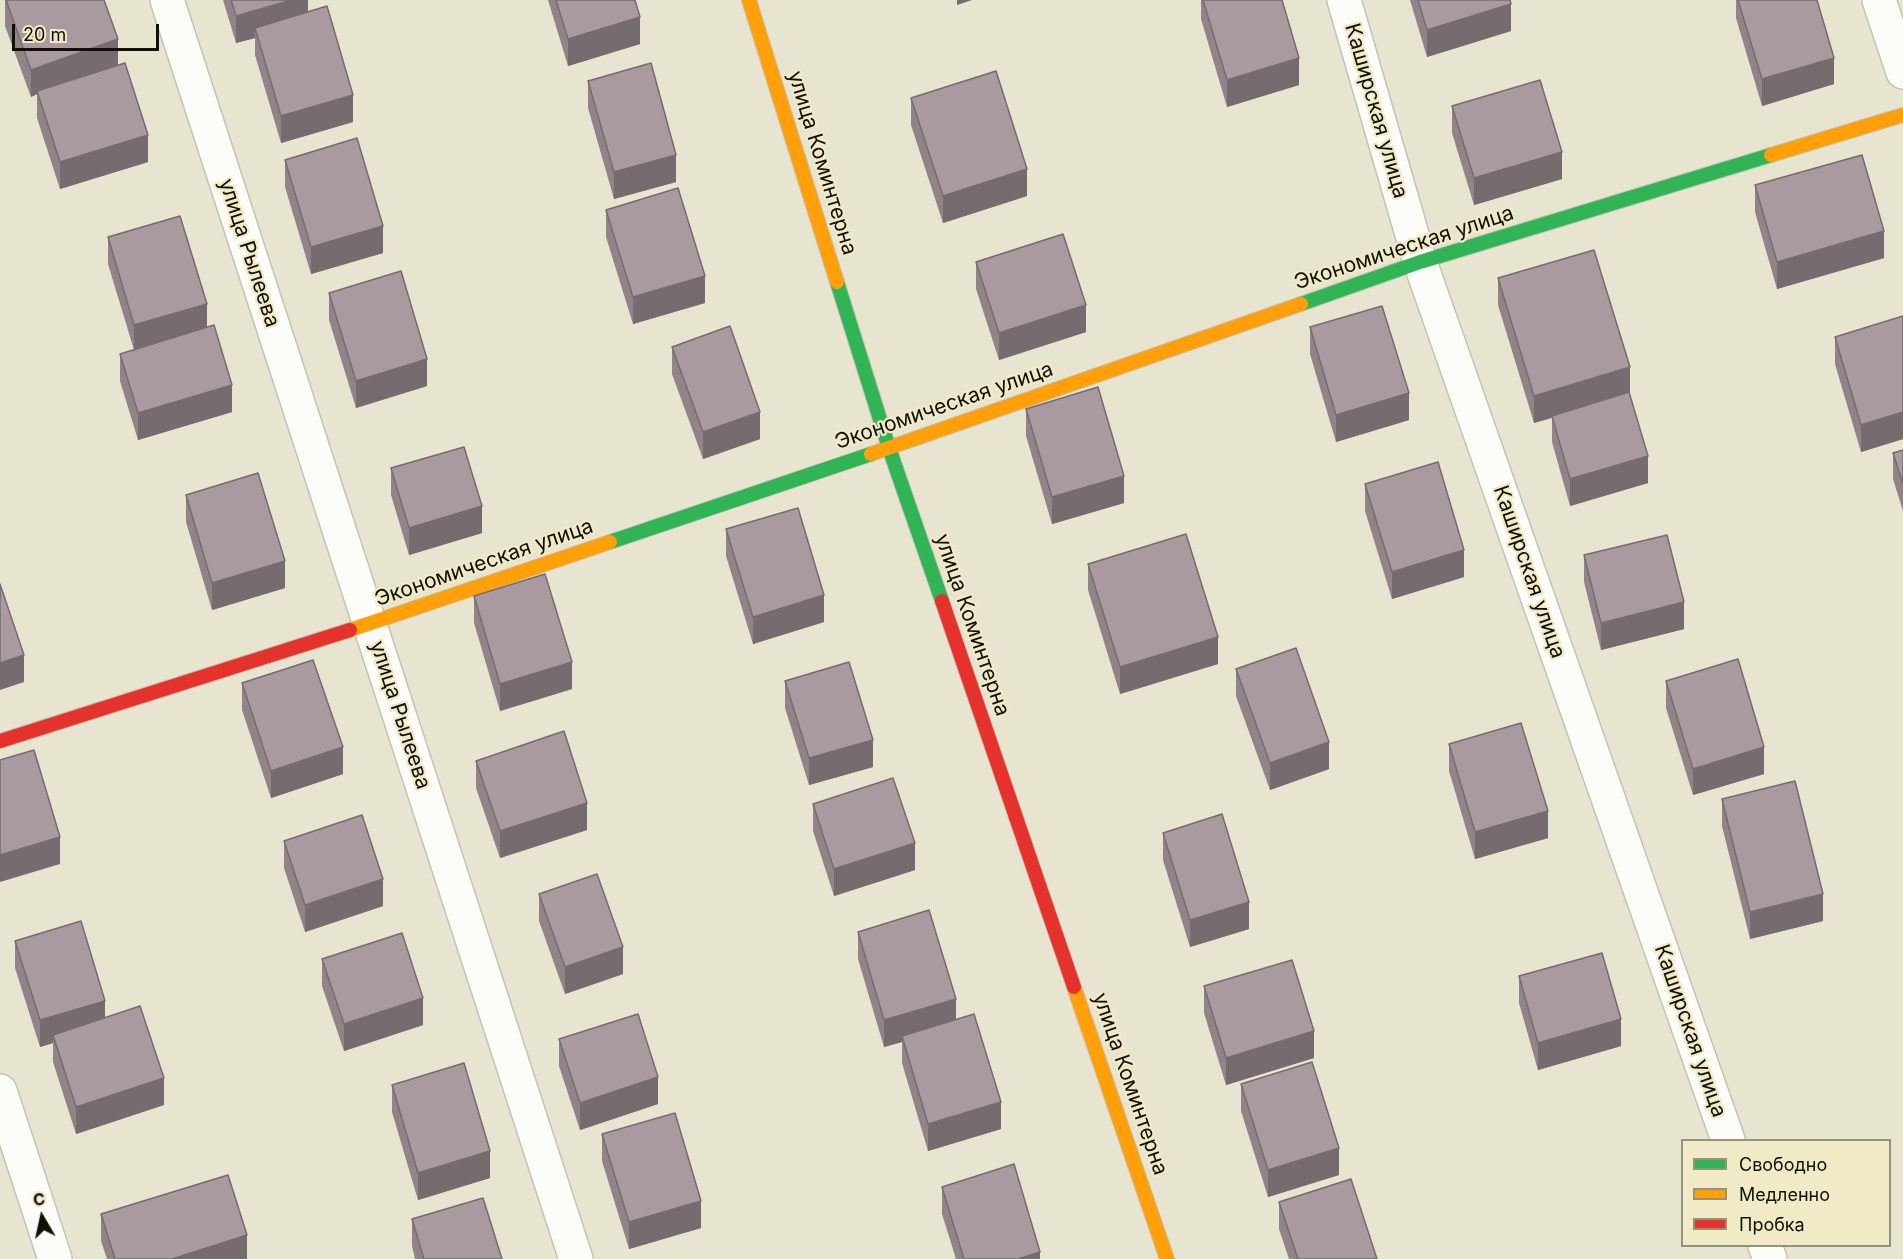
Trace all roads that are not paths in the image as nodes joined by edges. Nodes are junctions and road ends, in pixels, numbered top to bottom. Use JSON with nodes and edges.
{"nodes":[{"id":1,"x":166,"y":0,"type":"edge"},
{"id":2,"x":749,"y":0,"type":"edge"},
{"id":3,"x":1344,"y":0,"type":"edge"},
{"id":4,"x":1879,"y":0,"type":"edge"},
{"id":5,"x":1903,"y":72,"type":"edge"},
{"id":6,"x":1903,"y":115,"type":"edge"},
{"id":7,"x":1420,"y":262,"type":"junction"},
{"id":8,"x":889,"y":448,"type":"junction"},
{"id":9,"x":370,"y":624,"type":"junction"},
{"id":10,"x":0,"y":741,"type":"edge"},
{"id":11,"x":0,"y":1091,"type":"edge"},
{"id":12,"x":1728,"y":1139,"type":"edge"},
{"id":13,"x":55,"y":1259,"type":"edge"},
{"id":14,"x":576,"y":1259,"type":"edge"},
{"id":15,"x":1167,"y":1259,"type":"edge"}],
"edges":[{"from":1,"to":9,"type":"street","name":"улица Рылеева"},
{"from":2,"to":8,"type":"street","name":"улица Коминтерна"},
{"from":3,"to":7,"type":"street","name":"Каширская улица"},
{"from":4,"to":5,"type":"street"},
{"from":6,"to":7,"type":"street","name":"Экономическая улица"},
{"from":7,"to":8,"type":"street","name":"Экономическая улица"},
{"from":7,"to":12,"type":"street","name":"Каширская улица"},
{"from":8,"to":9,"type":"street","name":"Экономическая улица"},
{"from":8,"to":15,"type":"street","name":"улица Коминтерна"},
{"from":9,"to":10,"type":"street","name":"Экономическая улица"},
{"from":9,"to":14,"type":"street","name":"улица Рылеева"},
{"from":11,"to":13,"type":"street"}]}
